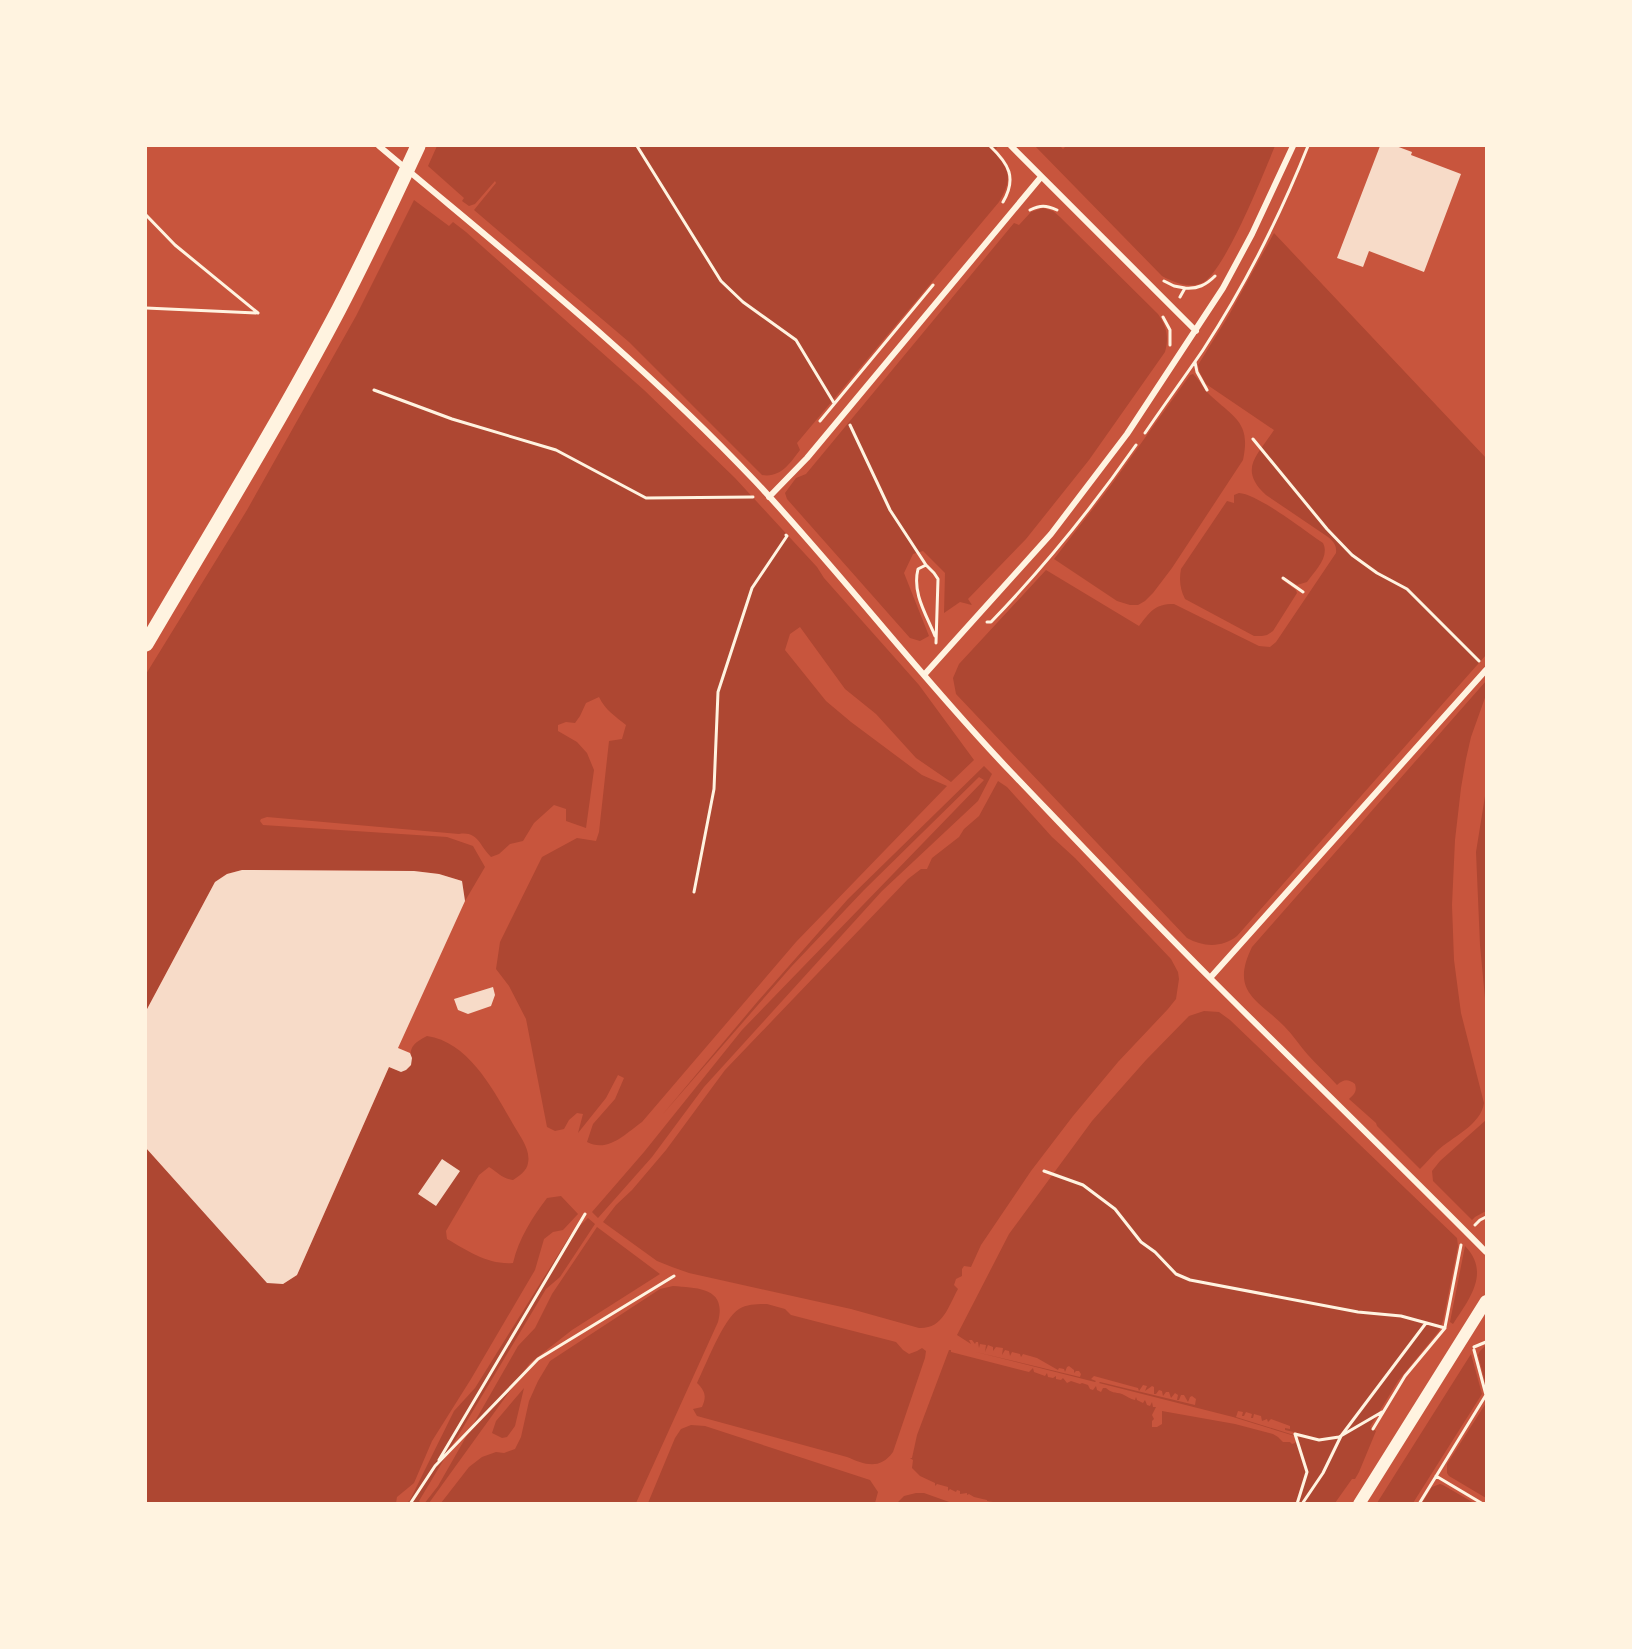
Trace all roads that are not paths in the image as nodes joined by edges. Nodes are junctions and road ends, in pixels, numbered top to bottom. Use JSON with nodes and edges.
{"nodes":[{"id":1,"x":379,"y":146,"type":"edge"},
{"id":2,"x":418,"y":146,"type":"edge"},
{"id":3,"x":1011,"y":146,"type":"edge"},
{"id":4,"x":1293,"y":146,"type":"edge"},
{"id":5,"x":1041,"y":177,"type":"junction"},
{"id":6,"x":1196,"y":332,"type":"junction"},
{"id":7,"x":769,"y":497,"type":"junction"},
{"id":8,"x":146,"y":644,"type":"edge"},
{"id":9,"x":1486,"y":669,"type":"edge"},
{"id":10,"x":924,"y":675,"type":"junction"},
{"id":11,"x":1210,"y":978,"type":"junction"},
{"id":12,"x":1486,"y":1252,"type":"edge"},
{"id":13,"x":1486,"y":1301,"type":"edge"},
{"id":14,"x":1359,"y":1503,"type":"edge"}],
"edges":[{"from":1,"to":7,"type":"street"},
{"from":2,"to":8,"type":"highway"},
{"from":3,"to":5,"type":"street"},
{"from":4,"to":6,"type":"street"},
{"from":5,"to":6,"type":"street"},
{"from":5,"to":7,"type":"street"},
{"from":6,"to":10,"type":"street"},
{"from":7,"to":10,"type":"street"},
{"from":9,"to":11,"type":"street"},
{"from":10,"to":11,"type":"street"},
{"from":11,"to":12,"type":"street"},
{"from":13,"to":14,"type":"main road"}]}
